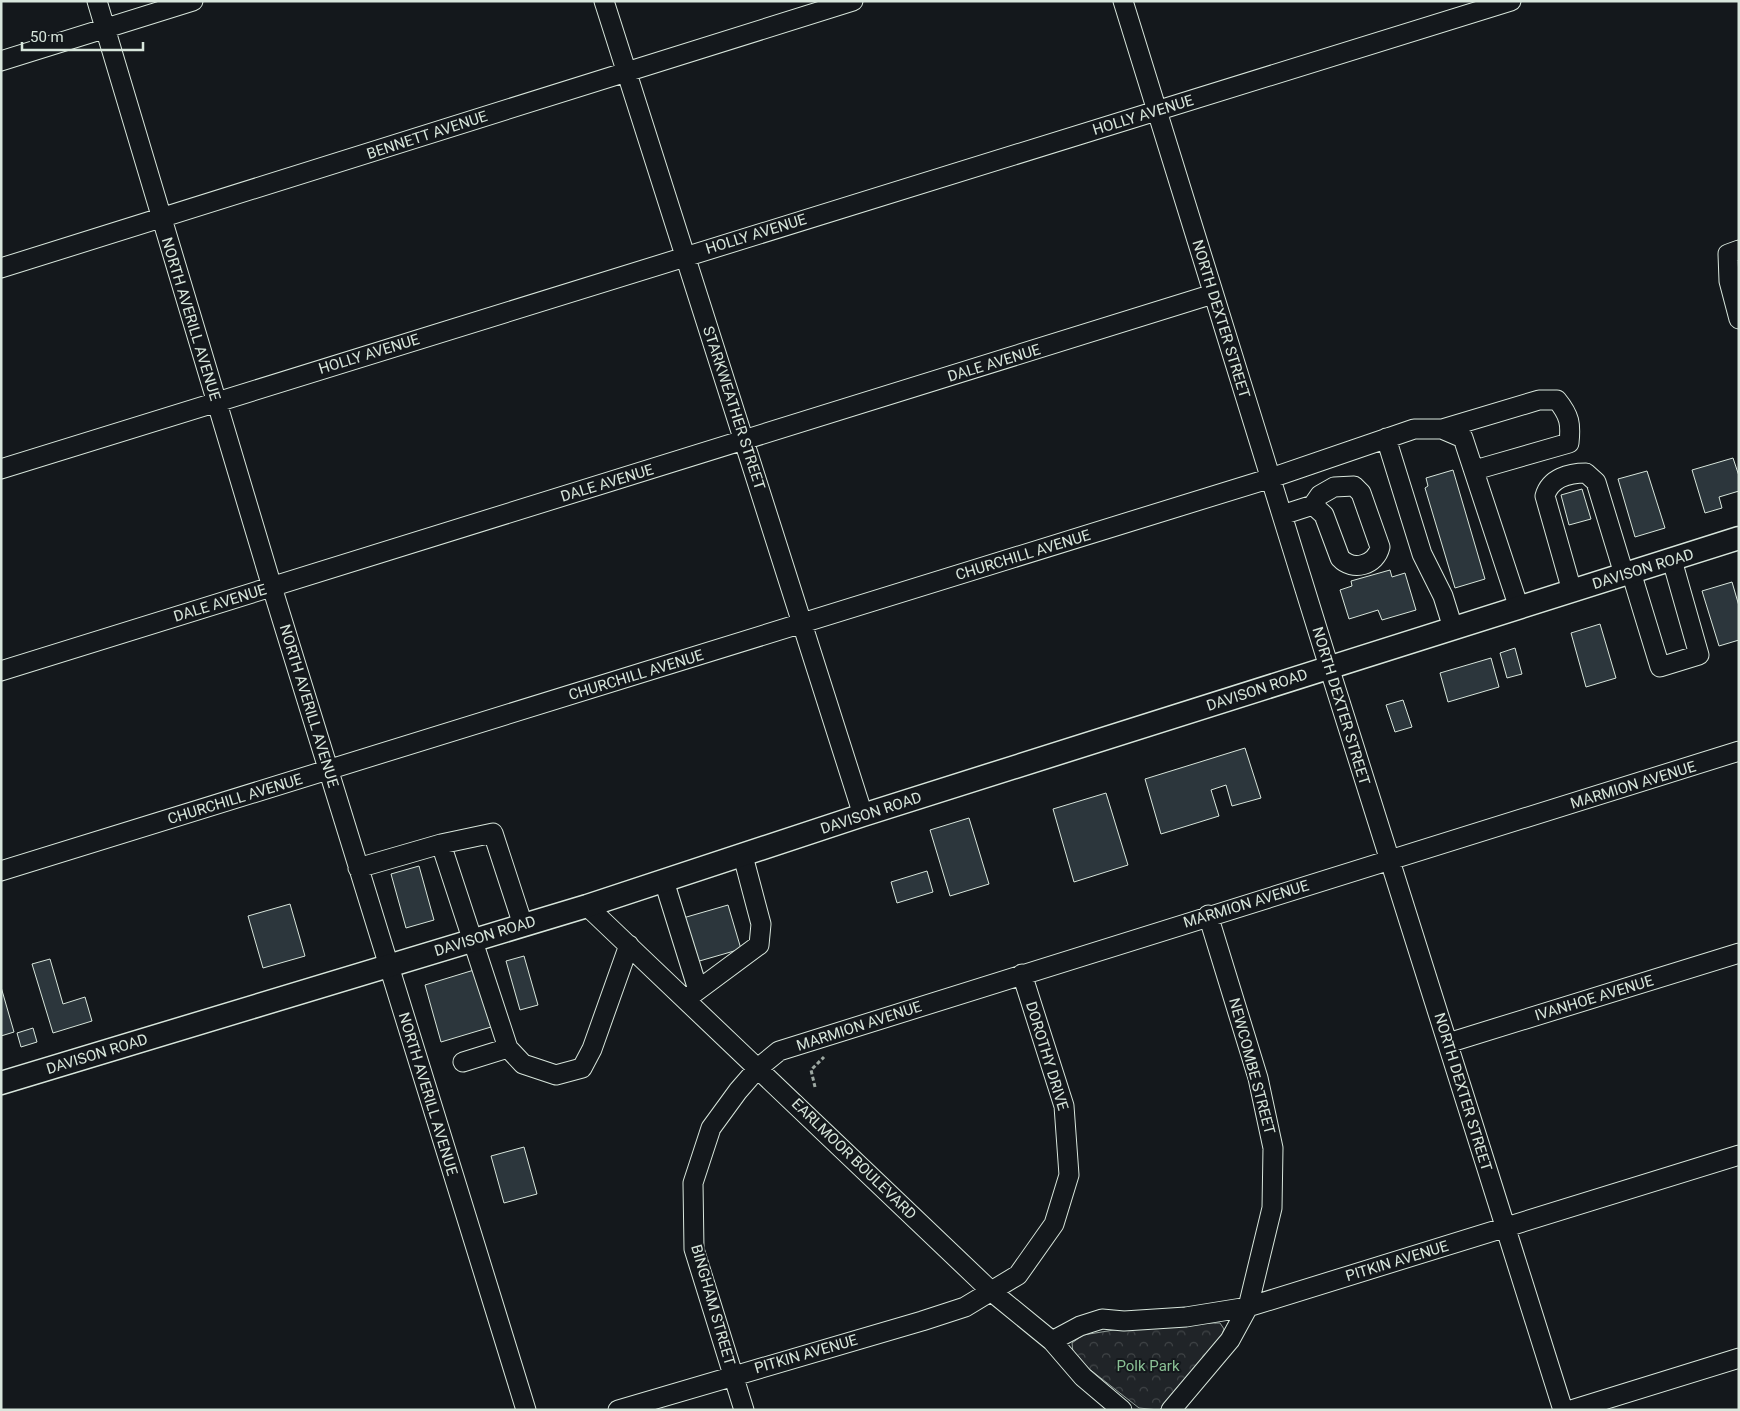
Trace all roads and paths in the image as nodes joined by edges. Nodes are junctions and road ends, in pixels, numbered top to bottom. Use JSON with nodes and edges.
{"nodes":[{"id":1,"x":97,"y":1,"type":"edge"},
{"id":2,"x":193,"y":1,"type":"edge"},
{"id":3,"x":604,"y":1,"type":"edge"},
{"id":4,"x":853,"y":1,"type":"edge"},
{"id":5,"x":1123,"y":1,"type":"edge"},
{"id":6,"x":1511,"y":1,"type":"edge"},
{"id":7,"x":105,"y":28,"type":"junction"},
{"id":8,"x":1,"y":61,"type":"edge"},
{"id":9,"x":627,"y":71,"type":"junction"},
{"id":10,"x":1156,"y":110,"type":"junction"},
{"id":11,"x":160,"y":219,"type":"junction"},
{"id":12,"x":1733,"y":252,"type":"edge"},
{"id":13,"x":685,"y":256,"type":"junction"},
{"id":14,"x":1,"y":268,"type":"edge"},
{"id":15,"x":1213,"y":294,"type":"junction"},
{"id":16,"x":1739,"y":319,"type":"edge"},
{"id":17,"x":216,"y":402,"type":"junction"},
{"id":18,"x":1442,"y":430,"type":"junction"},
{"id":19,"x":1386,"y":438,"type":"junction"},
{"id":20,"x":744,"y":441,"type":"junction"},
{"id":21,"x":1,"y":469,"type":"edge"},
{"id":22,"x":1475,"y":470,"type":"junction"},
{"id":23,"x":1271,"y":478,"type":"junction"},
{"id":24,"x":1313,"y":505,"type":"dead end"},
{"id":25,"x":1282,"y":515,"type":"junction"},
{"id":26,"x":1739,"y":538,"type":"edge"},
{"id":27,"x":1672,"y":560,"type":"junction"},
{"id":28,"x":1627,"y":573,"type":"junction"},
{"id":29,"x":272,"y":587,"type":"junction"},
{"id":30,"x":1572,"y":591,"type":"junction"},
{"id":31,"x":1519,"y":608,"type":"junction"},
{"id":32,"x":802,"y":624,"type":"junction"},
{"id":33,"x":1453,"y":628,"type":"junction"},
{"id":34,"x":1329,"y":667,"type":"junction"},
{"id":35,"x":1,"y":671,"type":"edge"},
{"id":36,"x":1739,"y":752,"type":"edge"},
{"id":37,"x":329,"y":770,"type":"junction"},
{"id":38,"x":863,"y":815,"type":"junction"},
{"id":39,"x":441,"y":844,"type":"junction"},
{"id":40,"x":743,"y":856,"type":"junction"},
{"id":41,"x":1390,"y":860,"type":"junction"},
{"id":42,"x":358,"y":868,"type":"junction"},
{"id":43,"x":1,"y":871,"type":"edge"},
{"id":44,"x":664,"y":881,"type":"junction"},
{"id":45,"x":587,"y":906,"type":"junction"},
{"id":46,"x":1208,"y":916,"type":"junction"},
{"id":47,"x":523,"y":925,"type":"junction"},
{"id":48,"x":473,"y":940,"type":"junction"},
{"id":49,"x":630,"y":946,"type":"junction"},
{"id":50,"x":1739,"y":953,"type":"edge"},
{"id":51,"x":387,"y":965,"type":"junction"},
{"id":52,"x":1022,"y":974,"type":"junction"},
{"id":53,"x":692,"y":994,"type":"junction"},
{"id":54,"x":1448,"y":1043,"type":"junction"},
{"id":55,"x":508,"y":1048,"type":"junction"},
{"id":56,"x":824,"y":1057,"type":"dead end"},
{"id":57,"x":463,"y":1062,"type":"dead end"},
{"id":58,"x":758,"y":1068,"type":"junction"},
{"id":59,"x":1,"y":1083,"type":"edge"},
{"id":60,"x":815,"y":1087,"type":"dead end"},
{"id":61,"x":1739,"y":1155,"type":"edge"},
{"id":62,"x":1505,"y":1227,"type":"junction"},
{"id":63,"x":992,"y":1292,"type":"junction"},
{"id":64,"x":1248,"y":1307,"type":"junction"},
{"id":65,"x":1052,"y":1341,"type":"junction"},
{"id":66,"x":1739,"y":1358,"type":"edge"},
{"id":67,"x":733,"y":1375,"type":"junction"},
{"id":68,"x":526,"y":1410,"type":"edge"},
{"id":69,"x":618,"y":1410,"type":"edge"},
{"id":70,"x":744,"y":1410,"type":"edge"},
{"id":71,"x":1122,"y":1410,"type":"edge"},
{"id":72,"x":1171,"y":1410,"type":"edge"},
{"id":73,"x":1563,"y":1410,"type":"edge"},
{"id":74,"x":1572,"y":1410,"type":"edge"}],
"edges":[{"from":1,"to":7,"type":"street","name":"NORTH AVERILL AVENUE"},
{"from":2,"to":7,"type":"street"},
{"from":3,"to":9,"type":"street","name":"STARKWEATHER STREET"},
{"from":4,"to":9,"type":"street","name":"BENNETT AVENUE"},
{"from":5,"to":10,"type":"street","name":"NORTH DEXTER STREET"},
{"from":6,"to":10,"type":"street","name":"HOLLY AVENUE"},
{"from":7,"to":8,"type":"street"},
{"from":7,"to":11,"type":"street","name":"NORTH AVERILL AVENUE"},
{"from":9,"to":11,"type":"street","name":"BENNETT AVENUE"},
{"from":9,"to":13,"type":"street","name":"STARKWEATHER STREET"},
{"from":10,"to":13,"type":"street","name":"HOLLY AVENUE"},
{"from":10,"to":15,"type":"street","name":"NORTH DEXTER STREET"},
{"from":11,"to":14,"type":"street","name":"BENNETT AVENUE"},
{"from":11,"to":17,"type":"street","name":"NORTH AVERILL AVENUE"},
{"from":12,"to":16,"type":"street"},
{"from":13,"to":17,"type":"street","name":"HOLLY AVENUE"},
{"from":13,"to":20,"type":"street","name":"STARKWEATHER STREET"},
{"from":15,"to":20,"type":"street","name":"DALE AVENUE"},
{"from":15,"to":23,"type":"street","name":"NORTH DEXTER STREET"},
{"from":17,"to":21,"type":"street","name":"HOLLY AVENUE"},
{"from":17,"to":29,"type":"street","name":"NORTH AVERILL AVENUE"},
{"from":18,"to":19,"type":"street","name":"CHURCHILL AVENUE"},
{"from":18,"to":22,"type":"street"},
{"from":18,"to":22,"type":"street"},
{"from":19,"to":23,"type":"street","name":"CHURCHILL AVENUE"},
{"from":19,"to":33,"type":"street"},
{"from":20,"to":29,"type":"street","name":"DALE AVENUE"},
{"from":20,"to":32,"type":"street","name":"STARKWEATHER STREET"},
{"from":22,"to":31,"type":"street"},
{"from":23,"to":25,"type":"street","name":"NORTH DEXTER STREET"},
{"from":23,"to":32,"type":"street","name":"CHURCHILL AVENUE"},
{"from":24,"to":25,"type":"street"},
{"from":25,"to":34,"type":"street","name":"NORTH DEXTER STREET"},
{"from":26,"to":27,"type":"main road","name":"DAVISON ROAD"},
{"from":27,"to":28,"type":"main road","name":"DAVISON ROAD"},
{"from":27,"to":28,"type":"street"},
{"from":28,"to":30,"type":"main road","name":"DAVISON ROAD"},
{"from":28,"to":30,"type":"street"},
{"from":29,"to":35,"type":"street","name":"DALE AVENUE"},
{"from":29,"to":37,"type":"street","name":"NORTH AVERILL AVENUE"},
{"from":30,"to":31,"type":"main road","name":"DAVISON ROAD"},
{"from":31,"to":33,"type":"main road","name":"DAVISON ROAD"},
{"from":32,"to":37,"type":"street","name":"CHURCHILL AVENUE"},
{"from":32,"to":38,"type":"street","name":"STARKWEATHER STREET"},
{"from":33,"to":34,"type":"main road","name":"DAVISON ROAD"},
{"from":34,"to":38,"type":"main road","name":"DAVISON ROAD"},
{"from":34,"to":41,"type":"street","name":"NORTH DEXTER STREET"},
{"from":36,"to":41,"type":"street","name":"MARMION AVENUE"},
{"from":37,"to":42,"type":"street","name":"NORTH AVERILL AVENUE"},
{"from":37,"to":43,"type":"street","name":"CHURCHILL AVENUE"},
{"from":38,"to":40,"type":"main road","name":"DAVISON ROAD"},
{"from":39,"to":42,"type":"street"},
{"from":39,"to":47,"type":"street"},
{"from":39,"to":48,"type":"street"},
{"from":40,"to":44,"type":"main road","name":"DAVISON ROAD"},
{"from":40,"to":53,"type":"street"},
{"from":41,"to":46,"type":"street","name":"MARMION AVENUE"},
{"from":41,"to":54,"type":"street","name":"NORTH DEXTER STREET"},
{"from":42,"to":51,"type":"street","name":"NORTH AVERILL AVENUE"},
{"from":44,"to":45,"type":"main road","name":"DAVISON ROAD"},
{"from":44,"to":53,"type":"street"},
{"from":45,"to":47,"type":"main road","name":"DAVISON ROAD"},
{"from":45,"to":49,"type":"street","name":"EARLMOOR BOULEVARD"},
{"from":46,"to":52,"type":"street","name":"MARMION AVENUE"},
{"from":46,"to":64,"type":"street","name":"NEWCOMBE STREET"},
{"from":47,"to":48,"type":"main road","name":"DAVISON ROAD"},
{"from":48,"to":51,"type":"main road","name":"DAVISON ROAD"},
{"from":48,"to":55,"type":"street"},
{"from":49,"to":53,"type":"street","name":"EARLMOOR BOULEVARD"},
{"from":49,"to":55,"type":"street"},
{"from":50,"to":54,"type":"street","name":"IVANHOE AVENUE"},
{"from":51,"to":59,"type":"main road","name":"DAVISON ROAD"},
{"from":51,"to":68,"type":"street","name":"NORTH AVERILL AVENUE"},
{"from":52,"to":58,"type":"street","name":"MARMION AVENUE"},
{"from":52,"to":63,"type":"street","name":"DOROTHY DRIVE"},
{"from":53,"to":58,"type":"street","name":"EARLMOOR BOULEVARD"},
{"from":54,"to":62,"type":"street","name":"NORTH DEXTER STREET"},
{"from":55,"to":57,"type":"street"},
{"from":56,"to":60,"type":"path"},
{"from":58,"to":63,"type":"street","name":"EARLMOOR BOULEVARD"},
{"from":58,"to":67,"type":"street","name":"BINGHAM STREET"},
{"from":61,"to":62,"type":"street","name":"PITKIN AVENUE"},
{"from":62,"to":64,"type":"street","name":"PITKIN AVENUE"},
{"from":62,"to":73,"type":"street","name":"NORTH DEXTER STREET"},
{"from":63,"to":65,"type":"street","name":"EARLMOOR BOULEVARD"},
{"from":63,"to":67,"type":"street","name":"PITKIN AVENUE"},
{"from":64,"to":65,"type":"street","name":"PITKIN AVENUE"},
{"from":64,"to":72,"type":"street","name":"NEWCOMBE STREET"},
{"from":65,"to":71,"type":"street","name":"EARLMOOR BOULEVARD"},
{"from":66,"to":74,"type":"street"},
{"from":67,"to":69,"type":"street","name":"PITKIN AVENUE"},
{"from":67,"to":70,"type":"street","name":"BINGHAM STREET"}]}
